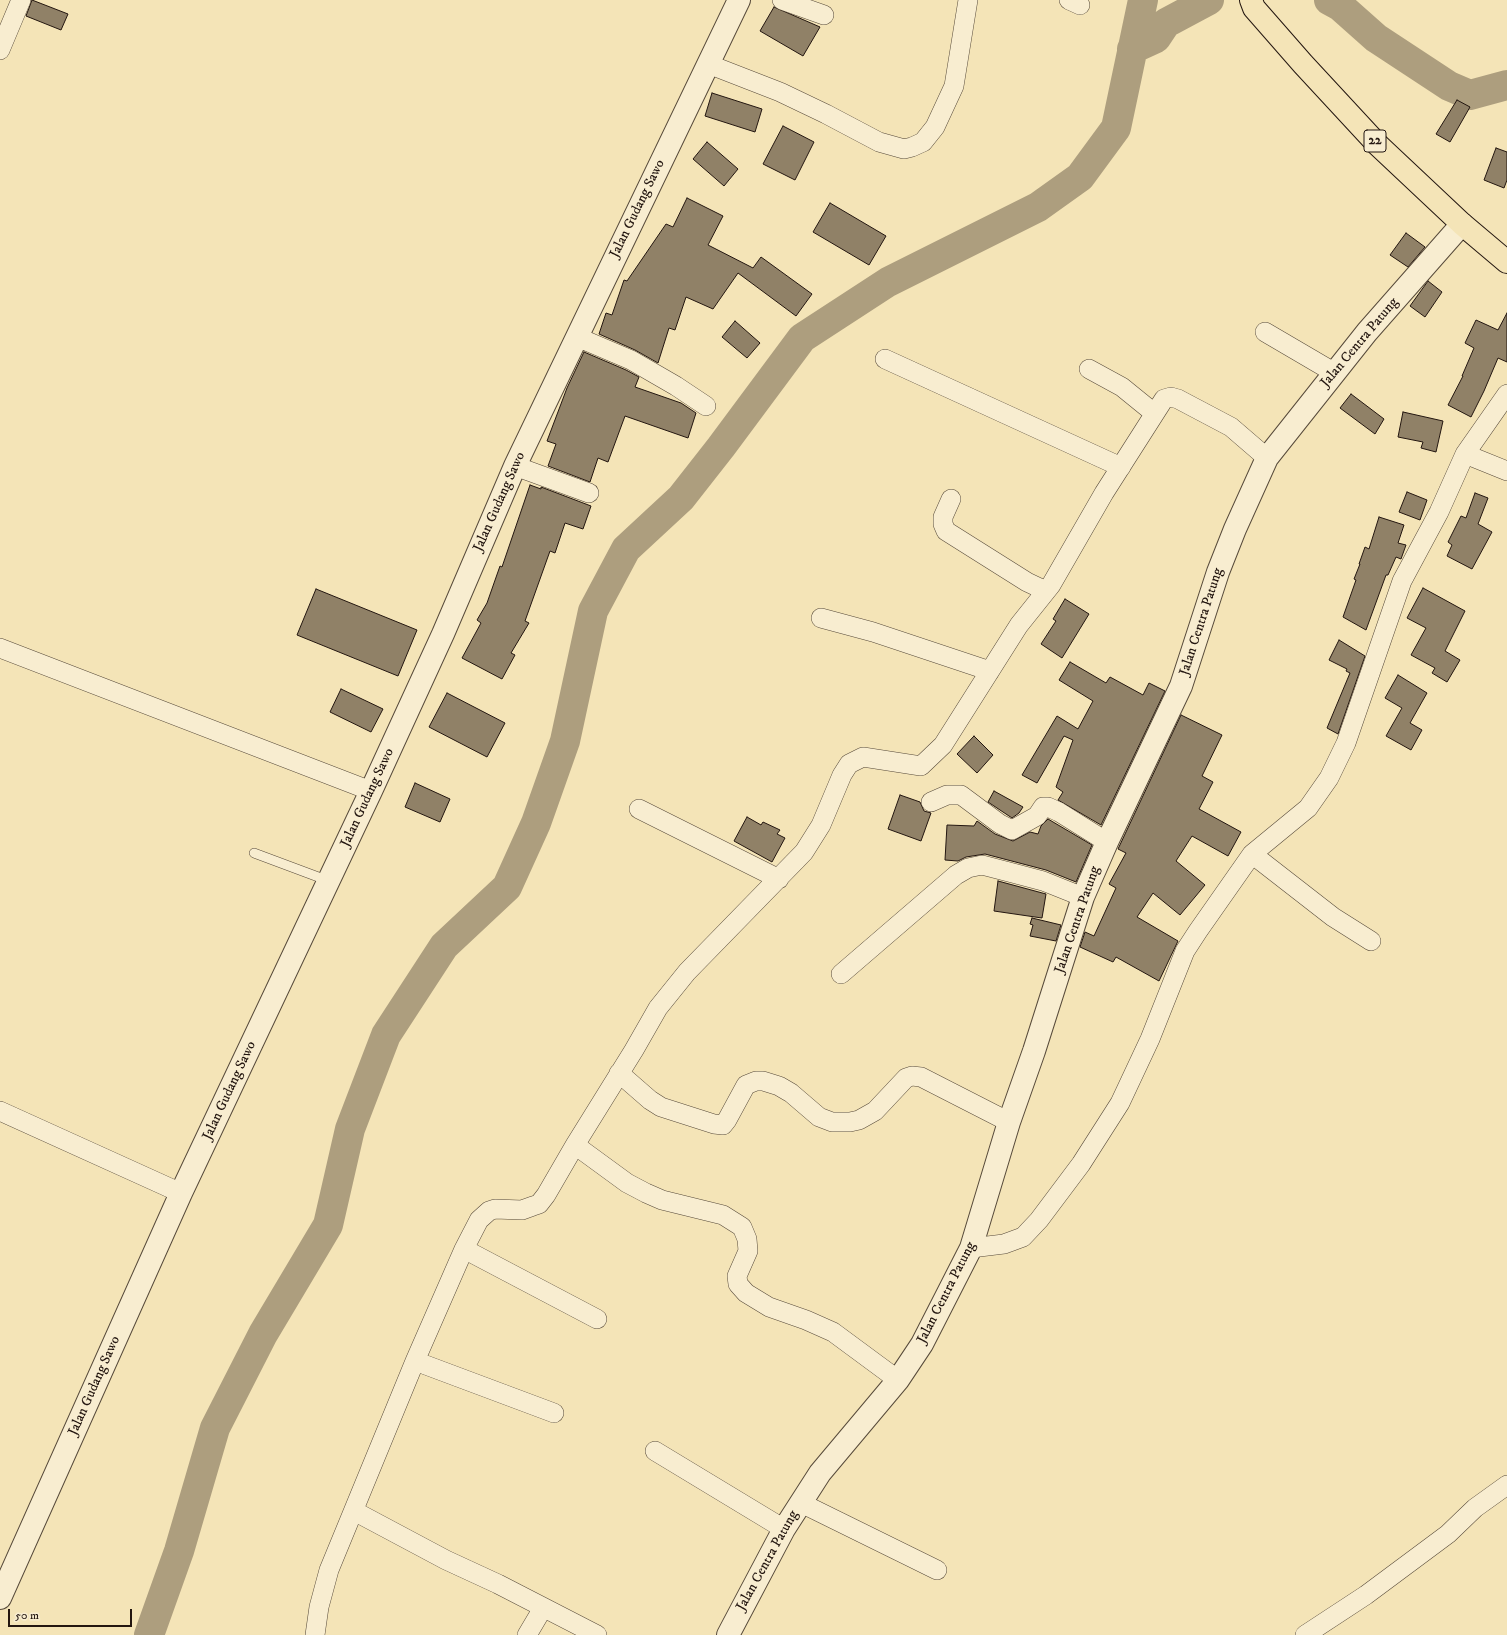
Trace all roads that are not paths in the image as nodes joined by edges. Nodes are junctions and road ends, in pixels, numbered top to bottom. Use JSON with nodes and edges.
{"nodes":[{"id":1,"x":739,"y":0,"type":"edge"},
{"id":2,"x":782,"y":0,"type":"edge"},
{"id":3,"x":968,"y":0,"type":"edge"},
{"id":4,"x":16,"y":2,"type":"edge"},
{"id":5,"x":1253,"y":4,"type":"edge"},
{"id":6,"x":824,"y":15,"type":"dead end"},
{"id":7,"x":0,"y":50,"type":"edge"},
{"id":8,"x":708,"y":64,"type":"junction"},
{"id":9,"x":1462,"y":224,"type":"junction"},
{"id":10,"x":1507,"y":262,"type":"edge"},
{"id":11,"x":1265,"y":332,"type":"dead end"},
{"id":12,"x":577,"y":337,"type":"junction"},
{"id":13,"x":885,"y":359,"type":"dead end"},
{"id":14,"x":1090,"y":369,"type":"dead end"},
{"id":15,"x":1335,"y":373,"type":"junction"},
{"id":16,"x":1507,"y":394,"type":"edge"},
{"id":17,"x":706,"y":406,"type":"dead end"},
{"id":18,"x":1154,"y":413,"type":"junction"},
{"id":19,"x":1465,"y":454,"type":"junction"},
{"id":20,"x":1268,"y":458,"type":"junction"},
{"id":21,"x":515,"y":466,"type":"junction"},
{"id":22,"x":1121,"y":467,"type":"junction"},
{"id":23,"x":1507,"y":471,"type":"edge"},
{"id":24,"x":589,"y":493,"type":"dead end"},
{"id":25,"x":951,"y":499,"type":"dead end"},
{"id":26,"x":1046,"y":591,"type":"junction"},
{"id":27,"x":821,"y":618,"type":"dead end"},
{"id":28,"x":0,"y":648,"type":"edge"},
{"id":29,"x":990,"y":671,"type":"junction"},
{"id":30,"x":372,"y":791,"type":"junction"},
{"id":31,"x":931,"y":802,"type":"dead end"},
{"id":32,"x":639,"y":809,"type":"dead end"},
{"id":33,"x":1107,"y":842,"type":"junction"},
{"id":34,"x":254,"y":853,"type":"dead end"},
{"id":35,"x":1252,"y":854,"type":"junction"},
{"id":36,"x":778,"y":879,"type":"junction"},
{"id":37,"x":329,"y":881,"type":"junction"},
{"id":38,"x":1083,"y":897,"type":"junction"},
{"id":39,"x":1371,"y":941,"type":"dead end"},
{"id":40,"x":841,"y":974,"type":"dead end"},
{"id":41,"x":619,"y":1073,"type":"junction"},
{"id":42,"x":0,"y":1112,"type":"edge"},
{"id":43,"x":1009,"y":1122,"type":"junction"},
{"id":44,"x":574,"y":1145,"type":"junction"},
{"id":45,"x":181,"y":1193,"type":"junction"},
{"id":46,"x":971,"y":1248,"type":"junction"},
{"id":47,"x":464,"y":1249,"type":"junction"},
{"id":48,"x":597,"y":1319,"type":"dead end"},
{"id":49,"x":415,"y":1361,"type":"junction"},
{"id":50,"x":898,"y":1380,"type":"junction"},
{"id":51,"x":554,"y":1413,"type":"dead end"},
{"id":52,"x":655,"y":1451,"type":"dead end"},
{"id":53,"x":1507,"y":1485,"type":"edge"},
{"id":54,"x":801,"y":1503,"type":"junction"},
{"id":55,"x":354,"y":1511,"type":"junction"},
{"id":56,"x":784,"y":1529,"type":"junction"},
{"id":57,"x":937,"y":1570,"type":"dead end"},
{"id":58,"x":0,"y":1598,"type":"edge"},
{"id":59,"x":543,"y":1608,"type":"junction"},
{"id":60,"x":315,"y":1635,"type":"edge"},
{"id":61,"x":527,"y":1635,"type":"edge"},
{"id":62,"x":597,"y":1635,"type":"edge"},
{"id":63,"x":728,"y":1635,"type":"edge"},
{"id":64,"x":1305,"y":1635,"type":"edge"}],
"edges":[{"from":1,"to":8,"type":"street","name":"Jalan Gudang Sawo"},
{"from":2,"to":6,"type":"street"},
{"from":3,"to":8,"type":"street"},
{"from":4,"to":7,"type":"street"},
{"from":5,"to":9,"type":"highway","number":"22"},
{"from":8,"to":12,"type":"street","name":"Jalan Gudang Sawo"},
{"from":9,"to":10,"type":"highway","number":"22"},
{"from":9,"to":15,"type":"street","name":"Jalan Centra Patung"},
{"from":11,"to":15,"type":"street"},
{"from":12,"to":17,"type":"street"},
{"from":12,"to":21,"type":"street","name":"Jalan Gudang Sawo"},
{"from":13,"to":22,"type":"street"},
{"from":14,"to":18,"type":"street"},
{"from":15,"to":20,"type":"street","name":"Jalan Centra Patung"},
{"from":16,"to":19,"type":"street"},
{"from":18,"to":20,"type":"street"},
{"from":18,"to":22,"type":"street"},
{"from":19,"to":23,"type":"street"},
{"from":19,"to":35,"type":"street"},
{"from":20,"to":33,"type":"street","name":"Jalan Centra Patung"},
{"from":21,"to":24,"type":"street"},
{"from":21,"to":30,"type":"street","name":"Jalan Gudang Sawo"},
{"from":22,"to":26,"type":"street"},
{"from":25,"to":26,"type":"street"},
{"from":26,"to":29,"type":"street"},
{"from":27,"to":29,"type":"street"},
{"from":28,"to":30,"type":"street"},
{"from":29,"to":36,"type":"street"},
{"from":30,"to":37,"type":"street","name":"Jalan Gudang Sawo"},
{"from":31,"to":33,"type":"street"},
{"from":32,"to":36,"type":"street"},
{"from":33,"to":38,"type":"street","name":"Jalan Centra Patung"},
{"from":34,"to":37,"type":"lane"},
{"from":35,"to":39,"type":"street"},
{"from":35,"to":46,"type":"street"},
{"from":36,"to":41,"type":"street"},
{"from":37,"to":45,"type":"street","name":"Jalan Gudang Sawo"},
{"from":38,"to":40,"type":"street"},
{"from":38,"to":43,"type":"street","name":"Jalan Centra Patung"},
{"from":41,"to":43,"type":"street"},
{"from":41,"to":44,"type":"street"},
{"from":42,"to":45,"type":"street"},
{"from":43,"to":46,"type":"street","name":"Jalan Centra Patung"},
{"from":44,"to":47,"type":"street"},
{"from":44,"to":50,"type":"street"},
{"from":45,"to":58,"type":"street","name":"Jalan Gudang Sawo"},
{"from":46,"to":50,"type":"street","name":"Jalan Centra Patung"},
{"from":47,"to":48,"type":"street"},
{"from":47,"to":49,"type":"street"},
{"from":49,"to":51,"type":"street"},
{"from":49,"to":55,"type":"street"},
{"from":50,"to":54,"type":"street","name":"Jalan Centra Patung"},
{"from":52,"to":56,"type":"street"},
{"from":53,"to":64,"type":"street"},
{"from":54,"to":56,"type":"street","name":"Jalan Centra Patung"},
{"from":54,"to":57,"type":"street"},
{"from":55,"to":59,"type":"street"},
{"from":55,"to":60,"type":"street"},
{"from":56,"to":63,"type":"street","name":"Jalan Centra Patung"},
{"from":59,"to":61,"type":"street"},
{"from":59,"to":62,"type":"street"}]}
